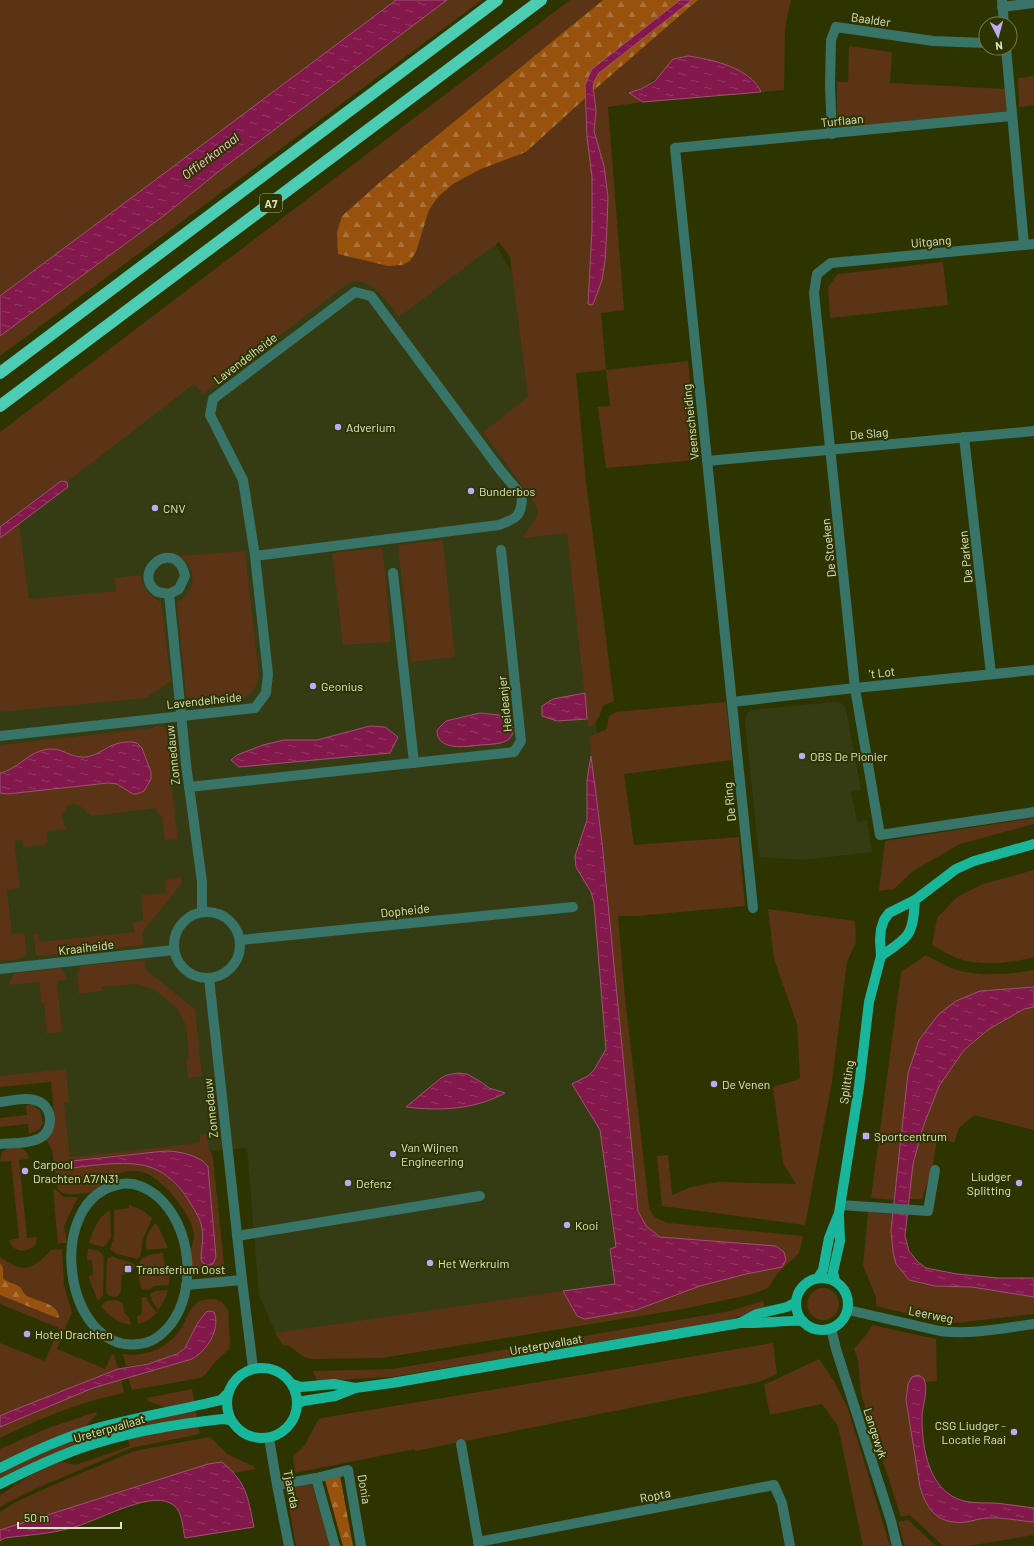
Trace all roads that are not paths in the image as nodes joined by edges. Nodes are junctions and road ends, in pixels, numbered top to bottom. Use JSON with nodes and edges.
{"nodes":[{"id":1,"x":497,"y":0,"type":"edge"},
{"id":2,"x":541,"y":0,"type":"edge"},
{"id":3,"x":1002,"y":3,"type":"edge"},
{"id":4,"x":1034,"y":3,"type":"edge"},
{"id":5,"x":1003,"y":16,"type":"edge"},
{"id":6,"x":978,"y":43,"type":"edge"},
{"id":7,"x":1007,"y":56,"type":"edge"},
{"id":8,"x":1011,"y":116,"type":"junction"},
{"id":9,"x":832,"y":134,"type":"junction"},
{"id":10,"x":675,"y":148,"type":"joint"},
{"id":11,"x":1029,"y":245,"type":"edge"},
{"id":12,"x":830,"y":263,"type":"joint"},
{"id":13,"x":0,"y":373,"type":"edge"},
{"id":14,"x":0,"y":406,"type":"edge"},
{"id":15,"x":1034,"y":431,"type":"edge"},
{"id":16,"x":964,"y":437,"type":"junction"},
{"id":17,"x":831,"y":449,"type":"junction"},
{"id":18,"x":707,"y":461,"type":"junction"},
{"id":19,"x":501,"y":550,"type":"dead end"},
{"id":20,"x":255,"y":556,"type":"junction"},
{"id":21,"x":393,"y":573,"type":"dead end"},
{"id":22,"x":169,"y":594,"type":"dead end"},
{"id":23,"x":1034,"y":670,"type":"edge"},
{"id":24,"x":991,"y":674,"type":"junction"},
{"id":25,"x":855,"y":688,"type":"junction"},
{"id":26,"x":732,"y":698,"type":"junction"},
{"id":27,"x":181,"y":716,"type":"junction"},
{"id":28,"x":0,"y":736,"type":"edge"},
{"id":29,"x":414,"y":763,"type":"junction"},
{"id":30,"x":189,"y":787,"type":"junction"},
{"id":31,"x":1034,"y":812,"type":"edge"},
{"id":32,"x":1034,"y":844,"type":"edge"},
{"id":33,"x":915,"y":900,"type":"junction"},
{"id":34,"x":573,"y":906,"type":"dead end"},
{"id":35,"x":753,"y":908,"type":"dead end"},
{"id":36,"x":202,"y":912,"type":"junction"},
{"id":37,"x":240,"y":940,"type":"junction"},
{"id":38,"x":174,"y":950,"type":"junction"},
{"id":39,"x":881,"y":956,"type":"junction"},
{"id":40,"x":0,"y":969,"type":"edge"},
{"id":41,"x":209,"y":978,"type":"junction"},
{"id":42,"x":0,"y":1102,"type":"edge"},
{"id":43,"x":0,"y":1144,"type":"edge"},
{"id":44,"x":935,"y":1170,"type":"dead end"},
{"id":45,"x":480,"y":1196,"type":"dead end"},
{"id":46,"x":840,"y":1209,"type":"junction"},
{"id":47,"x":237,"y":1236,"type":"junction"},
{"id":48,"x":818,"y":1278,"type":"junction"},
{"id":49,"x":242,"y":1280,"type":"junction"},
{"id":50,"x":835,"y":1281,"type":"junction"},
{"id":51,"x":186,"y":1285,"type":"junction"},
{"id":52,"x":796,"y":1302,"type":"junction"},
{"id":53,"x":848,"y":1310,"type":"junction"},
{"id":54,"x":803,"y":1322,"type":"junction"},
{"id":55,"x":740,"y":1324,"type":"junction"},
{"id":56,"x":1034,"y":1324,"type":"edge"},
{"id":57,"x":831,"y":1328,"type":"junction"},
{"id":58,"x":253,"y":1368,"type":"junction"},
{"id":59,"x":292,"y":1384,"type":"junction"},
{"id":60,"x":355,"y":1388,"type":"junction"},
{"id":61,"x":227,"y":1394,"type":"junction"},
{"id":62,"x":297,"y":1404,"type":"junction"},
{"id":63,"x":230,"y":1420,"type":"junction"},
{"id":64,"x":270,"y":1438,"type":"junction"},
{"id":65,"x":461,"y":1444,"type":"dead end"},
{"id":66,"x":0,"y":1468,"type":"edge"},
{"id":67,"x":316,"y":1478,"type":"junction"},
{"id":68,"x":0,"y":1484,"type":"edge"},
{"id":69,"x":277,"y":1484,"type":"junction"},
{"id":70,"x":478,"y":1544,"type":"edge"},
{"id":71,"x":289,"y":1546,"type":"edge"},
{"id":72,"x":335,"y":1546,"type":"edge"},
{"id":73,"x":361,"y":1546,"type":"edge"},
{"id":74,"x":790,"y":1546,"type":"edge"},
{"id":75,"x":897,"y":1546,"type":"edge"}],
"edges":[{"from":1,"to":13,"type":"highway","number":"A7"},
{"from":2,"to":14,"type":"highway","number":"A7"},
{"from":3,"to":4,"type":"street"},
{"from":3,"to":5,"type":"street"},
{"from":6,"to":9,"type":"street","name":"Baalder"},
{"from":7,"to":8,"type":"street"},
{"from":8,"to":9,"type":"street","name":"Turflaan"},
{"from":8,"to":11,"type":"street"},
{"from":9,"to":10,"type":"street","name":"Turflaan"},
{"from":10,"to":18,"type":"street","name":"Veenscheiding"},
{"from":11,"to":12,"type":"street","name":"Uitgang"},
{"from":12,"to":17,"type":"street","name":"De Stoeken"},
{"from":15,"to":16,"type":"street","name":"De Slag"},
{"from":16,"to":17,"type":"street","name":"De Slag"},
{"from":16,"to":24,"type":"street","name":"De Parken"},
{"from":17,"to":18,"type":"street","name":"De Slag"},
{"from":17,"to":25,"type":"street","name":"De Stoeken"},
{"from":18,"to":26,"type":"street","name":"Veenscheiding"},
{"from":19,"to":29,"type":"street","name":"Heideanjer"},
{"from":20,"to":20,"type":"street","name":"Lavendelheide"},
{"from":20,"to":27,"type":"street","name":"Lavendelheide"},
{"from":21,"to":29,"type":"street"},
{"from":22,"to":27,"type":"street","name":"Zonnedauw"},
{"from":23,"to":24,"type":"street","name":"'t Lot"},
{"from":24,"to":25,"type":"street","name":"'t Lot"},
{"from":25,"to":26,"type":"street","name":"'t Lot"},
{"from":25,"to":31,"type":"street","name":"De Stoeken"},
{"from":26,"to":35,"type":"street","name":"De Ring"},
{"from":27,"to":28,"type":"street","name":"Lavendelheide"},
{"from":27,"to":30,"type":"street","name":"Zonnedauw"},
{"from":29,"to":30,"type":"street","name":"Heideanjer"},
{"from":30,"to":36,"type":"street","name":"Zonnedauw"},
{"from":32,"to":33,"type":"main road","name":"Splitting"},
{"from":33,"to":39,"type":"main road"},
{"from":33,"to":39,"type":"main road","name":"Splitting"},
{"from":34,"to":37,"type":"street","name":"Dopheide"},
{"from":36,"to":37,"type":"street"},
{"from":36,"to":38,"type":"street"},
{"from":37,"to":41,"type":"street"},
{"from":38,"to":40,"type":"street","name":"Kraaiheide"},
{"from":38,"to":41,"type":"street"},
{"from":39,"to":46,"type":"main road","name":"Splitting"},
{"from":41,"to":47,"type":"street","name":"Zonnedauw"},
{"from":42,"to":43,"type":"street"},
{"from":44,"to":46,"type":"street"},
{"from":45,"to":47,"type":"street"},
{"from":46,"to":48,"type":"main road","name":"Splitting"},
{"from":46,"to":50,"type":"main road","name":"Splitting"},
{"from":47,"to":49,"type":"street","name":"Zonnedauw"},
{"from":48,"to":50,"type":"main road"},
{"from":48,"to":52,"type":"main road"},
{"from":49,"to":51,"type":"street"},
{"from":49,"to":58,"type":"street","name":"Zonnedauw"},
{"from":50,"to":53,"type":"main road"},
{"from":51,"to":51,"type":"street"},
{"from":52,"to":54,"type":"main road"},
{"from":52,"to":55,"type":"main road","name":"Ureterpvallaat"},
{"from":53,"to":56,"type":"street","name":"Leerweg"},
{"from":53,"to":57,"type":"main road"},
{"from":54,"to":55,"type":"main road","name":"Ureterpvallaat"},
{"from":54,"to":57,"type":"main road"},
{"from":55,"to":60,"type":"main road","name":"Ureterpvallaat"},
{"from":57,"to":75,"type":"street","name":"Langewyk"},
{"from":58,"to":59,"type":"main road"},
{"from":58,"to":61,"type":"main road"},
{"from":59,"to":60,"type":"main road","name":"Ureterpvallaat"},
{"from":59,"to":62,"type":"main road"},
{"from":60,"to":62,"type":"main road","name":"Ureterpvallaat"},
{"from":61,"to":63,"type":"main road"},
{"from":61,"to":66,"type":"main road","name":"Ureterpvallaat"},
{"from":62,"to":64,"type":"main road"},
{"from":63,"to":64,"type":"main road"},
{"from":63,"to":68,"type":"main road","name":"Ureterpvallaat"},
{"from":64,"to":69,"type":"street","name":"Tjaarda"},
{"from":65,"to":70,"type":"street","name":"Ropta"},
{"from":67,"to":69,"type":"street","name":"Donia"},
{"from":67,"to":72,"type":"street"},
{"from":67,"to":73,"type":"street","name":"Donia"},
{"from":69,"to":71,"type":"street","name":"Tjaarda"},
{"from":70,"to":74,"type":"street","name":"Ropta"}]}
